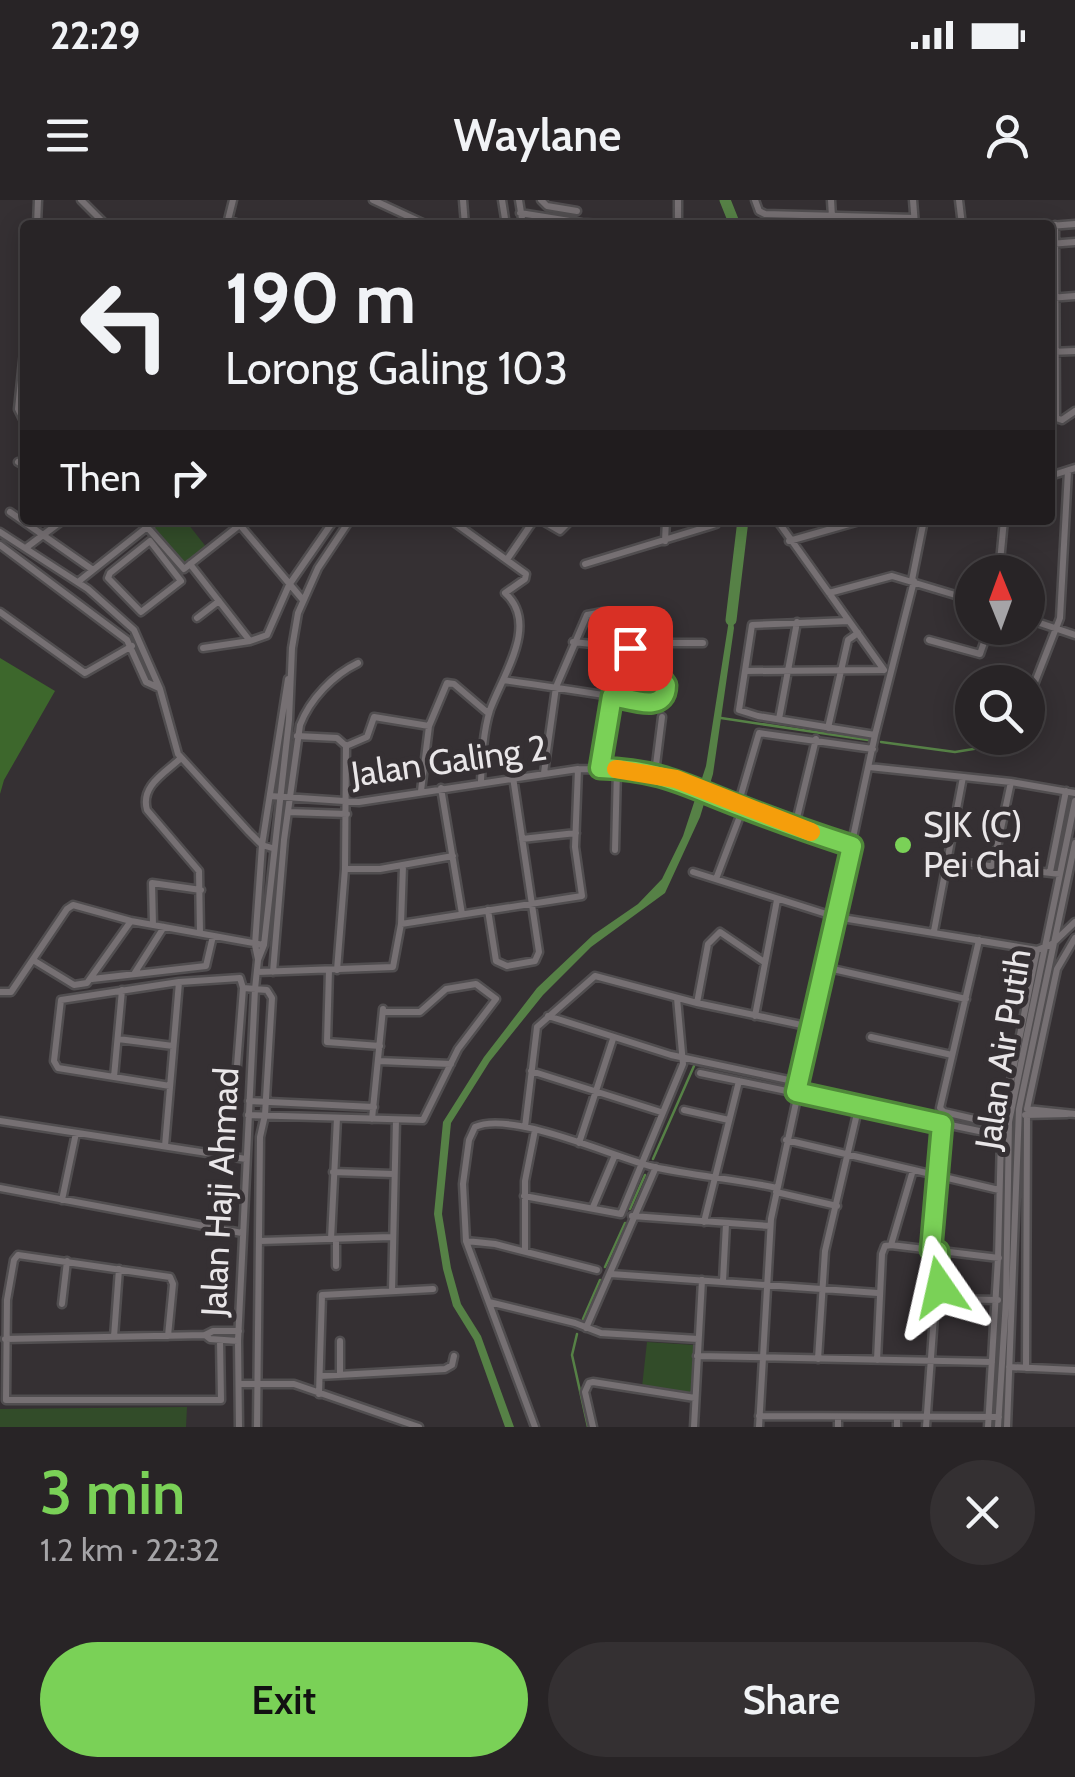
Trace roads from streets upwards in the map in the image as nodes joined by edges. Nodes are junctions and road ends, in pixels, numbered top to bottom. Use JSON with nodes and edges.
{"nodes":[{"id":1,"x":81,"y":200,"type":"edge"},
{"id":2,"x":373,"y":200,"type":"edge"},
{"id":3,"x":519,"y":200,"type":"edge"},
{"id":4,"x":542,"y":200,"type":"edge"},
{"id":5,"x":580,"y":200,"type":"edge"},
{"id":6,"x":755,"y":200,"type":"edge"},
{"id":7,"x":831,"y":200,"type":"edge"},
{"id":8,"x":577,"y":211,"type":"junction"},
{"id":9,"x":520,"y":213,"type":"junction"},
{"id":10,"x":832,"y":217,"type":"junction"},
{"id":11,"x":98,"y":220,"type":"edge"},
{"id":12,"x":416,"y":220,"type":"edge"},
{"id":13,"x":522,"y":220,"type":"edge"},
{"id":14,"x":562,"y":220,"type":"edge"},
{"id":15,"x":575,"y":220,"type":"edge"},
{"id":16,"x":813,"y":220,"type":"edge"},
{"id":17,"x":824,"y":220,"type":"edge"},
{"id":18,"x":882,"y":220,"type":"edge"},
{"id":19,"x":1055,"y":379,"type":"edge"},
{"id":20,"x":1075,"y":411,"type":"edge"},
{"id":21,"x":1072,"y":470,"type":"edge"},
{"id":22,"x":10,"y":512,"type":"dead end"},
{"id":23,"x":20,"y":518,"type":"edge"},
{"id":24,"x":30,"y":525,"type":"edge"},
{"id":25,"x":56,"y":525,"type":"edge"},
{"id":26,"x":150,"y":525,"type":"edge"},
{"id":27,"x":240,"y":525,"type":"edge"},
{"id":28,"x":244,"y":525,"type":"edge"},
{"id":29,"x":331,"y":525,"type":"edge"},
{"id":30,"x":346,"y":525,"type":"edge"},
{"id":31,"x":461,"y":525,"type":"edge"},
{"id":32,"x":533,"y":525,"type":"edge"},
{"id":33,"x":546,"y":525,"type":"edge"},
{"id":34,"x":568,"y":525,"type":"edge"},
{"id":35,"x":666,"y":525,"type":"edge"},
{"id":36,"x":708,"y":525,"type":"edge"},
{"id":37,"x":780,"y":525,"type":"edge"},
{"id":38,"x":845,"y":525,"type":"edge"},
{"id":39,"x":923,"y":525,"type":"edge"},
{"id":40,"x":1004,"y":525,"type":"edge"},
{"id":41,"x":148,"y":527,"type":"junction"},
{"id":42,"x":0,"y":532,"type":"edge"},
{"id":43,"x":44,"y":534,"type":"junction"},
{"id":44,"x":665,"y":541,"type":"junction"},
{"id":45,"x":789,"y":541,"type":"junction"},
{"id":46,"x":127,"y":543,"type":"junction"},
{"id":47,"x":0,"y":545,"type":"edge"},
{"id":48,"x":27,"y":547,"type":"junction"},
{"id":49,"x":135,"y":552,"type":"junction"},
{"id":50,"x":1001,"y":555,"type":"edge"},
{"id":51,"x":508,"y":558,"type":"junction"},
{"id":52,"x":190,"y":564,"type":"junction"},
{"id":53,"x":586,"y":564,"type":"dead end"},
{"id":54,"x":56,"y":567,"type":"junction"},
{"id":55,"x":93,"y":570,"type":"junction"},
{"id":56,"x":46,"y":579,"type":"junction"},
{"id":57,"x":913,"y":581,"type":"junction"},
{"id":58,"x":78,"y":582,"type":"junction"},
{"id":59,"x":289,"y":586,"type":"junction"},
{"id":60,"x":830,"y":594,"type":"junction"},
{"id":61,"x":955,"y":595,"type":"edge"},
{"id":62,"x":302,"y":600,"type":"junction"},
{"id":63,"x":219,"y":601,"type":"junction"},
{"id":64,"x":0,"y":612,"type":"edge"},
{"id":65,"x":197,"y":618,"type":"dead end"},
{"id":66,"x":849,"y":620,"type":"junction"},
{"id":67,"x":797,"y":622,"type":"junction"},
{"id":68,"x":1045,"y":624,"type":"edge"},
{"id":69,"x":1057,"y":628,"type":"junction"},
{"id":70,"x":858,"y":634,"type":"junction"},
{"id":71,"x":1075,"y":635,"type":"edge"},
{"id":72,"x":930,"y":640,"type":"dead end"},
{"id":73,"x":250,"y":642,"type":"junction"},
{"id":74,"x":573,"y":642,"type":"junction"},
{"id":75,"x":704,"y":643,"type":"dead end"},
{"id":76,"x":983,"y":645,"type":"edge"},
{"id":77,"x":132,"y":646,"type":"junction"},
{"id":78,"x":638,"y":646,"type":"junction"},
{"id":79,"x":203,"y":648,"type":"dead end"},
{"id":80,"x":358,"y":663,"type":"dead end"},
{"id":81,"x":1042,"y":665,"type":"edge"},
{"id":82,"x":887,"y":670,"type":"junction"},
{"id":83,"x":745,"y":671,"type":"junction"},
{"id":84,"x":842,"y":671,"type":"junction"},
{"id":85,"x":787,"y":672,"type":"junction"},
{"id":86,"x":289,"y":676,"type":"junction"},
{"id":87,"x":504,"y":680,"type":"junction"},
{"id":88,"x":556,"y":688,"type":"junction"},
{"id":89,"x":160,"y":689,"type":"junction"},
{"id":90,"x":612,"y":696,"type":"junction"},
{"id":91,"x":489,"y":714,"type":"junction"},
{"id":92,"x":662,"y":717,"type":"dead end"},
{"id":93,"x":779,"y":720,"type":"junction"},
{"id":94,"x":429,"y":726,"type":"junction"},
{"id":95,"x":828,"y":728,"type":"junction"},
{"id":96,"x":875,"y":735,"type":"junction"},
{"id":97,"x":297,"y":736,"type":"junction"},
{"id":98,"x":816,"y":739,"type":"junction"},
{"id":99,"x":346,"y":746,"type":"junction"},
{"id":100,"x":872,"y":749,"type":"junction"},
{"id":101,"x":181,"y":758,"type":"junction"},
{"id":102,"x":870,"y":767,"type":"junction"},
{"id":103,"x":600,"y":768,"type":"junction"},
{"id":104,"x":578,"y":769,"type":"junction"},
{"id":105,"x":617,"y":769,"type":"junction"},
{"id":106,"x":544,"y":773,"type":"junction"},
{"id":107,"x":655,"y":773,"type":"junction"},
{"id":108,"x":513,"y":777,"type":"junction"},
{"id":109,"x":964,"y":777,"type":"junction"},
{"id":110,"x":481,"y":782,"type":"junction"},
{"id":111,"x":1011,"y":782,"type":"junction"},
{"id":112,"x":441,"y":788,"type":"junction"},
{"id":113,"x":421,"y":791,"type":"junction"},
{"id":114,"x":1070,"y":792,"type":"edge"},
{"id":115,"x":270,"y":796,"type":"junction"},
{"id":116,"x":280,"y":797,"type":"junction"},
{"id":117,"x":290,"y":798,"type":"junction"},
{"id":118,"x":1075,"y":801,"type":"edge"},
{"id":119,"x":347,"y":802,"type":"junction"},
{"id":120,"x":741,"y":806,"type":"junction"},
{"id":121,"x":288,"y":812,"type":"junction"},
{"id":122,"x":347,"y":814,"type":"junction"},
{"id":123,"x":266,"y":826,"type":"junction"},
{"id":124,"x":795,"y":826,"type":"junction"},
{"id":125,"x":249,"y":828,"type":"junction"},
{"id":126,"x":576,"y":833,"type":"junction"},
{"id":127,"x":522,"y":839,"type":"junction"},
{"id":128,"x":268,"y":842,"type":"junction"},
{"id":129,"x":1075,"y":844,"type":"edge"},
{"id":130,"x":852,"y":846,"type":"junction"},
{"id":131,"x":615,"y":850,"type":"dead end"},
{"id":132,"x":453,"y":856,"type":"junction"},
{"id":133,"x":947,"y":861,"type":"junction"},
{"id":134,"x":402,"y":866,"type":"junction"},
{"id":135,"x":993,"y":866,"type":"junction"},
{"id":136,"x":346,"y":869,"type":"junction"},
{"id":137,"x":693,"y":872,"type":"dead end"},
{"id":138,"x":1050,"y":872,"type":"junction"},
{"id":139,"x":1060,"y":874,"type":"junction"},
{"id":140,"x":716,"y":879,"type":"junction"},
{"id":141,"x":201,"y":890,"type":"junction"},
{"id":142,"x":777,"y":900,"type":"junction"},
{"id":143,"x":532,"y":904,"type":"junction"},
{"id":144,"x":488,"y":910,"type":"junction"},
{"id":145,"x":1060,"y":912,"type":"junction"},
{"id":146,"x":462,"y":914,"type":"junction"},
{"id":147,"x":836,"y":917,"type":"junction"},
{"id":148,"x":131,"y":920,"type":"junction"},
{"id":149,"x":1074,"y":923,"type":"edge"},
{"id":150,"x":401,"y":924,"type":"junction"},
{"id":151,"x":153,"y":925,"type":"junction"},
{"id":152,"x":164,"y":927,"type":"junction"},
{"id":153,"x":934,"y":931,"type":"junction"},
{"id":154,"x":200,"y":933,"type":"junction"},
{"id":155,"x":213,"y":936,"type":"junction"},
{"id":156,"x":1075,"y":938,"type":"edge"},
{"id":157,"x":978,"y":940,"type":"junction"},
{"id":158,"x":1052,"y":944,"type":"junction"},
{"id":159,"x":255,"y":945,"type":"junction"},
{"id":160,"x":264,"y":946,"type":"junction"},
{"id":161,"x":1040,"y":950,"type":"junction"},
{"id":162,"x":33,"y":960,"type":"junction"},
{"id":163,"x":258,"y":960,"type":"junction"},
{"id":164,"x":764,"y":962,"type":"junction"},
{"id":165,"x":824,"y":967,"type":"junction"},
{"id":166,"x":333,"y":970,"type":"junction"},
{"id":167,"x":257,"y":972,"type":"junction"},
{"id":168,"x":273,"y":972,"type":"junction"},
{"id":169,"x":134,"y":975,"type":"junction"},
{"id":170,"x":92,"y":979,"type":"junction"},
{"id":171,"x":179,"y":982,"type":"junction"},
{"id":172,"x":243,"y":988,"type":"junction"},
{"id":173,"x":255,"y":989,"type":"junction"},
{"id":174,"x":122,"y":990,"type":"junction"},
{"id":175,"x":0,"y":992,"type":"edge"},
{"id":176,"x":677,"y":998,"type":"junction"},
{"id":177,"x":966,"y":999,"type":"junction"},
{"id":178,"x":697,"y":1003,"type":"junction"},
{"id":179,"x":547,"y":1016,"type":"junction"},
{"id":180,"x":756,"y":1016,"type":"junction"},
{"id":181,"x":1041,"y":1019,"type":"junction"},
{"id":182,"x":811,"y":1027,"type":"junction"},
{"id":183,"x":872,"y":1037,"type":"dead end"},
{"id":184,"x":118,"y":1039,"type":"junction"},
{"id":185,"x":613,"y":1039,"type":"junction"},
{"id":186,"x":174,"y":1046,"type":"junction"},
{"id":187,"x":380,"y":1046,"type":"junction"},
{"id":188,"x":952,"y":1056,"type":"junction"},
{"id":189,"x":684,"y":1058,"type":"junction"},
{"id":190,"x":378,"y":1061,"type":"junction"},
{"id":191,"x":452,"y":1064,"type":"junction"},
{"id":192,"x":530,"y":1071,"type":"junction"},
{"id":193,"x":700,"y":1072,"type":"dead end"},
{"id":194,"x":114,"y":1077,"type":"junction"},
{"id":195,"x":740,"y":1081,"type":"junction"},
{"id":196,"x":798,"y":1082,"type":"junction"},
{"id":197,"x":170,"y":1086,"type":"junction"},
{"id":198,"x":596,"y":1092,"type":"junction"},
{"id":199,"x":796,"y":1092,"type":"junction"},
{"id":200,"x":249,"y":1101,"type":"junction"},
{"id":201,"x":266,"y":1102,"type":"junction"},
{"id":202,"x":859,"y":1105,"type":"junction"},
{"id":203,"x":374,"y":1107,"type":"junction"},
{"id":204,"x":684,"y":1110,"type":"dead end"},
{"id":205,"x":661,"y":1112,"type":"junction"},
{"id":206,"x":1019,"y":1112,"type":"junction"},
{"id":207,"x":1072,"y":1114,"type":"edge"},
{"id":208,"x":248,"y":1115,"type":"junction"},
{"id":209,"x":266,"y":1115,"type":"junction"},
{"id":210,"x":337,"y":1118,"type":"junction"},
{"id":211,"x":372,"y":1119,"type":"junction"},
{"id":212,"x":396,"y":1120,"type":"junction"},
{"id":213,"x":729,"y":1120,"type":"junction"},
{"id":214,"x":0,"y":1121,"type":"edge"},
{"id":215,"x":942,"y":1124,"type":"junction"},
{"id":216,"x":1005,"y":1126,"type":"junction"},
{"id":217,"x":524,"y":1127,"type":"junction"},
{"id":218,"x":535,"y":1130,"type":"junction"},
{"id":219,"x":76,"y":1132,"type":"junction"},
{"id":220,"x":1004,"y":1136,"type":"junction"},
{"id":221,"x":786,"y":1140,"type":"junction"},
{"id":222,"x":580,"y":1143,"type":"junction"},
{"id":223,"x":165,"y":1146,"type":"junction"},
{"id":224,"x":848,"y":1154,"type":"junction"},
{"id":225,"x":615,"y":1155,"type":"junction"},
{"id":226,"x":230,"y":1156,"type":"junction"},
{"id":227,"x":246,"y":1159,"type":"junction"},
{"id":228,"x":642,"y":1163,"type":"junction"},
{"id":229,"x":656,"y":1167,"type":"junction"},
{"id":230,"x":914,"y":1170,"type":"junction"},
{"id":231,"x":333,"y":1172,"type":"junction"},
{"id":232,"x":393,"y":1174,"type":"junction"},
{"id":233,"x":938,"y":1175,"type":"junction"},
{"id":234,"x":715,"y":1177,"type":"junction"},
{"id":235,"x":0,"y":1188,"type":"edge"},
{"id":236,"x":776,"y":1190,"type":"junction"},
{"id":237,"x":1003,"y":1191,"type":"junction"},
{"id":238,"x":524,"y":1196,"type":"junction"},
{"id":239,"x":62,"y":1200,"type":"junction"},
{"id":240,"x":1016,"y":1203,"type":"junction"},
{"id":241,"x":1026,"y":1204,"type":"junction"},
{"id":242,"x":837,"y":1206,"type":"junction"},
{"id":243,"x":593,"y":1207,"type":"junction"},
{"id":244,"x":634,"y":1216,"type":"junction"},
{"id":245,"x":704,"y":1222,"type":"junction"},
{"id":246,"x":726,"y":1224,"type":"junction"},
{"id":247,"x":770,"y":1226,"type":"junction"},
{"id":248,"x":242,"y":1233,"type":"junction"},
{"id":249,"x":391,"y":1238,"type":"junction"},
{"id":250,"x":334,"y":1239,"type":"junction"},
{"id":251,"x":260,"y":1241,"type":"junction"},
{"id":252,"x":466,"y":1242,"type":"junction"},
{"id":253,"x":891,"y":1245,"type":"junction"},
{"id":254,"x":935,"y":1250,"type":"junction"},
{"id":255,"x":525,"y":1251,"type":"junction"},
{"id":256,"x":1026,"y":1253,"type":"junction"},
{"id":257,"x":1015,"y":1254,"type":"junction"},
{"id":258,"x":1002,"y":1258,"type":"junction"},
{"id":259,"x":66,"y":1261,"type":"junction"},
{"id":260,"x":336,"y":1266,"type":"dead end"},
{"id":261,"x":119,"y":1269,"type":"junction"},
{"id":262,"x":597,"y":1270,"type":"dead end"},
{"id":263,"x":611,"y":1274,"type":"junction"},
{"id":264,"x":702,"y":1280,"type":"junction"},
{"id":265,"x":723,"y":1281,"type":"junction"},
{"id":266,"x":765,"y":1284,"type":"junction"},
{"id":267,"x":433,"y":1289,"type":"dead end"},
{"id":268,"x":821,"y":1290,"type":"junction"},
{"id":269,"x":392,"y":1291,"type":"junction"},
{"id":270,"x":878,"y":1293,"type":"junction"},
{"id":271,"x":939,"y":1299,"type":"junction"},
{"id":272,"x":995,"y":1300,"type":"junction"},
{"id":273,"x":1006,"y":1300,"type":"junction"},
{"id":274,"x":488,"y":1302,"type":"junction"},
{"id":275,"x":62,"y":1304,"type":"dead end"},
{"id":276,"x":586,"y":1328,"type":"junction"},
{"id":277,"x":238,"y":1331,"type":"junction"},
{"id":278,"x":205,"y":1335,"type":"junction"},
{"id":279,"x":168,"y":1336,"type":"junction"},
{"id":280,"x":114,"y":1337,"type":"junction"},
{"id":281,"x":5,"y":1339,"type":"junction"},
{"id":282,"x":698,"y":1339,"type":"junction"},
{"id":283,"x":220,"y":1340,"type":"junction"},
{"id":284,"x":238,"y":1341,"type":"junction"},
{"id":285,"x":340,"y":1342,"type":"dead end"},
{"id":286,"x":454,"y":1356,"type":"dead end"},
{"id":287,"x":697,"y":1356,"type":"junction"},
{"id":288,"x":760,"y":1358,"type":"junction"},
{"id":289,"x":818,"y":1359,"type":"junction"},
{"id":290,"x":877,"y":1360,"type":"junction"},
{"id":291,"x":931,"y":1362,"type":"junction"},
{"id":292,"x":992,"y":1362,"type":"junction"},
{"id":293,"x":1007,"y":1367,"type":"junction"},
{"id":294,"x":1026,"y":1368,"type":"junction"},
{"id":295,"x":1075,"y":1370,"type":"edge"},
{"id":296,"x":340,"y":1375,"type":"junction"},
{"id":297,"x":320,"y":1376,"type":"junction"},
{"id":298,"x":259,"y":1383,"type":"junction"},
{"id":299,"x":239,"y":1384,"type":"junction"},
{"id":300,"x":319,"y":1394,"type":"junction"},
{"id":301,"x":695,"y":1398,"type":"junction"},
{"id":302,"x":759,"y":1416,"type":"junction"},
{"id":303,"x":897,"y":1416,"type":"junction"},
{"id":304,"x":927,"y":1416,"type":"junction"},
{"id":305,"x":838,"y":1417,"type":"junction"},
{"id":306,"x":989,"y":1417,"type":"junction"},
{"id":307,"x":999,"y":1418,"type":"junction"},
{"id":308,"x":240,"y":1427,"type":"edge"},
{"id":309,"x":257,"y":1427,"type":"edge"},
{"id":310,"x":420,"y":1427,"type":"edge"},
{"id":311,"x":535,"y":1427,"type":"edge"},
{"id":312,"x":592,"y":1427,"type":"edge"},
{"id":313,"x":694,"y":1427,"type":"edge"},
{"id":314,"x":758,"y":1427,"type":"edge"},
{"id":315,"x":838,"y":1427,"type":"edge"},
{"id":316,"x":898,"y":1427,"type":"edge"},
{"id":317,"x":926,"y":1427,"type":"edge"},
{"id":318,"x":988,"y":1427,"type":"edge"},
{"id":319,"x":998,"y":1427,"type":"edge"},
{"id":320,"x":1007,"y":1427,"type":"edge"}],
"edges":[{"from":1,"to":11,"type":"street"},
{"from":2,"to":12,"type":"street"},
{"from":3,"to":9,"type":"street"},
{"from":4,"to":8,"type":"street"},
{"from":5,"to":8,"type":"street"},
{"from":6,"to":16,"type":"street"},
{"from":7,"to":10,"type":"street"},
{"from":8,"to":15,"type":"street"},
{"from":9,"to":13,"type":"street"},
{"from":9,"to":14,"type":"street"},
{"from":10,"to":17,"type":"street"},
{"from":10,"to":18,"type":"street"},
{"from":19,"to":20,"type":"street"},
{"from":21,"to":69,"type":"street"},
{"from":22,"to":23,"type":"street"},
{"from":24,"to":43,"type":"street"},
{"from":25,"to":43,"type":"street"},
{"from":26,"to":41,"type":"street"},
{"from":27,"to":52,"type":"street"},
{"from":28,"to":59,"type":"street"},
{"from":29,"to":59,"type":"street"},
{"from":30,"to":62,"type":"street","name":"Jalan Haji Ahmad"},
{"from":31,"to":51,"type":"street"},
{"from":32,"to":51,"type":"street"},
{"from":33,"to":34,"type":"street"},
{"from":35,"to":44,"type":"street"},
{"from":36,"to":44,"type":"street"},
{"from":37,"to":45,"type":"street"},
{"from":38,"to":45,"type":"street"},
{"from":39,"to":57,"type":"street"},
{"from":40,"to":50,"type":"street"},
{"from":41,"to":46,"type":"street"},
{"from":41,"to":52,"type":"street"},
{"from":42,"to":48,"type":"street"},
{"from":43,"to":48,"type":"street"},
{"from":43,"to":55,"type":"street"},
{"from":44,"to":53,"type":"street"},
{"from":45,"to":60,"type":"street"},
{"from":46,"to":49,"type":"street"},
{"from":46,"to":55,"type":"street"},
{"from":47,"to":56,"type":"street"},
{"from":48,"to":54,"type":"street"},
{"from":49,"to":49,"type":"street"},
{"from":51,"to":87,"type":"street"},
{"from":52,"to":63,"type":"street"},
{"from":54,"to":56,"type":"street"},
{"from":54,"to":58,"type":"street"},
{"from":55,"to":58,"type":"street"},
{"from":56,"to":77,"type":"street"},
{"from":57,"to":60,"type":"street"},
{"from":57,"to":61,"type":"street"},
{"from":57,"to":82,"type":"street"},
{"from":58,"to":89,"type":"street"},
{"from":59,"to":62,"type":"street"},
{"from":59,"to":73,"type":"street"},
{"from":60,"to":66,"type":"street"},
{"from":62,"to":86,"type":"street","name":"Jalan Haji Ahmad"},
{"from":63,"to":65,"type":"street"},
{"from":63,"to":73,"type":"street"},
{"from":64,"to":77,"type":"street"},
{"from":66,"to":67,"type":"street"},
{"from":66,"to":70,"type":"street"},
{"from":67,"to":83,"type":"street"},
{"from":67,"to":85,"type":"street"},
{"from":68,"to":69,"type":"street"},
{"from":69,"to":71,"type":"street"},
{"from":69,"to":81,"type":"street"},
{"from":70,"to":82,"type":"street"},
{"from":70,"to":84,"type":"street"},
{"from":72,"to":76,"type":"street"},
{"from":73,"to":79,"type":"street"},
{"from":74,"to":78,"type":"street"},
{"from":74,"to":78,"type":"street"},
{"from":74,"to":88,"type":"street"},
{"from":75,"to":78,"type":"street"},
{"from":77,"to":89,"type":"street"},
{"from":78,"to":90,"type":"street"},
{"from":80,"to":97,"type":"street"},
{"from":82,"to":84,"type":"street"},
{"from":82,"to":96,"type":"street"},
{"from":83,"to":85,"type":"street"},
{"from":83,"to":93,"type":"street"},
{"from":84,"to":85,"type":"street"},
{"from":84,"to":95,"type":"street"},
{"from":85,"to":93,"type":"street"},
{"from":86,"to":115,"type":"street","name":"Jalan Haji Ahmad"},
{"from":86,"to":116,"type":"street","name":"Jalan Haji Ahmad"},
{"from":87,"to":88,"type":"street"},
{"from":87,"to":91,"type":"street"},
{"from":88,"to":90,"type":"street"},
{"from":88,"to":106,"type":"street"},
{"from":89,"to":101,"type":"street"},
{"from":90,"to":103,"type":"street"},
{"from":91,"to":94,"type":"street"},
{"from":91,"to":110,"type":"street"},
{"from":92,"to":107,"type":"street"},
{"from":93,"to":95,"type":"street"},
{"from":94,"to":99,"type":"street"},
{"from":94,"to":113,"type":"street"},
{"from":95,"to":96,"type":"street"},
{"from":96,"to":100,"type":"street"},
{"from":97,"to":99,"type":"street"},
{"from":97,"to":117,"type":"street"},
{"from":98,"to":100,"type":"street"},
{"from":98,"to":120,"type":"street"},
{"from":98,"to":124,"type":"street"},
{"from":99,"to":119,"type":"street"},
{"from":100,"to":102,"type":"street"},
{"from":101,"to":125,"type":"street"},
{"from":101,"to":141,"type":"street"},
{"from":102,"to":109,"type":"street"},
{"from":102,"to":130,"type":"street"},
{"from":103,"to":104,"type":"street","name":"Jalan Galing 2"},
{"from":103,"to":105,"type":"street","name":"Jalan Galing 2"},
{"from":104,"to":106,"type":"street","name":"Jalan Galing 2"},
{"from":104,"to":126,"type":"street"},
{"from":105,"to":107,"type":"street","name":"Jalan Galing 2"},
{"from":105,"to":131,"type":"street"},
{"from":106,"to":108,"type":"street","name":"Jalan Galing 2"},
{"from":107,"to":120,"type":"street","name":"Jalan Galing 2"},
{"from":108,"to":110,"type":"street","name":"Jalan Galing 2"},
{"from":108,"to":127,"type":"street"},
{"from":109,"to":111,"type":"street"},
{"from":109,"to":133,"type":"street"},
{"from":110,"to":112,"type":"street","name":"Jalan Galing 2"},
{"from":111,"to":114,"type":"street"},
{"from":111,"to":135,"type":"street"},
{"from":112,"to":113,"type":"street","name":"Jalan Galing 2"},
{"from":112,"to":132,"type":"street"},
{"from":113,"to":119,"type":"street","name":"Jalan Galing 2"},
{"from":114,"to":138,"type":"street"},
{"from":115,"to":116,"type":"street","name":"Jalan Galing 2"},
{"from":115,"to":123,"type":"street","name":"Jalan Haji Ahmad"},
{"from":116,"to":117,"type":"street","name":"Jalan Galing 2"},
{"from":116,"to":128,"type":"street","name":"Jalan Haji Ahmad"},
{"from":117,"to":119,"type":"street","name":"Jalan Galing 2"},
{"from":117,"to":121,"type":"street"},
{"from":118,"to":139,"type":"street","name":"Jalan Air Putih"},
{"from":119,"to":122,"type":"street"},
{"from":120,"to":124,"type":"street","name":"Jalan Galing 2"},
{"from":120,"to":140,"type":"street"},
{"from":121,"to":122,"type":"street"},
{"from":121,"to":168,"type":"street"},
{"from":122,"to":136,"type":"street"},
{"from":123,"to":125,"type":"street"},
{"from":123,"to":128,"type":"street","name":"Jalan Haji Ahmad"},
{"from":124,"to":130,"type":"street","name":"Jalan Galing 2"},
{"from":125,"to":128,"type":"street"},
{"from":126,"to":127,"type":"street"},
{"from":126,"to":143,"type":"street"},
{"from":127,"to":143,"type":"street"},
{"from":128,"to":159,"type":"street","name":"Jalan Haji Ahmad"},
{"from":128,"to":160,"type":"street","name":"Jalan Haji Ahmad"},
{"from":129,"to":145,"type":"street","name":"Jalan Air Putih"},
{"from":130,"to":147,"type":"street"},
{"from":132,"to":134,"type":"street"},
{"from":132,"to":146,"type":"street"},
{"from":133,"to":135,"type":"street"},
{"from":133,"to":153,"type":"street"},
{"from":134,"to":136,"type":"street"},
{"from":134,"to":150,"type":"street"},
{"from":135,"to":138,"type":"street"},
{"from":136,"to":166,"type":"street"},
{"from":137,"to":140,"type":"street"},
{"from":138,"to":139,"type":"street"},
{"from":139,"to":161,"type":"street","name":"Jalan Air Putih"},
{"from":140,"to":142,"type":"street"},
{"from":141,"to":151,"type":"street"},
{"from":141,"to":154,"type":"street"},
{"from":142,"to":147,"type":"street"},
{"from":142,"to":164,"type":"street"},
{"from":143,"to":144,"type":"street"},
{"from":143,"to":144,"type":"street"},
{"from":144,"to":146,"type":"street"},
{"from":145,"to":149,"type":"street"},
{"from":145,"to":158,"type":"street","name":"Jalan Air Putih"},
{"from":146,"to":150,"type":"street"},
{"from":147,"to":153,"type":"street"},
{"from":147,"to":165,"type":"street"},
{"from":148,"to":151,"type":"street"},
{"from":148,"to":162,"type":"street"},
{"from":148,"to":170,"type":"street"},
{"from":149,"to":158,"type":"street"},
{"from":150,"to":166,"type":"street"},
{"from":151,"to":152,"type":"street"},
{"from":152,"to":154,"type":"street"},
{"from":152,"to":169,"type":"street"},
{"from":153,"to":157,"type":"street"},
{"from":154,"to":155,"type":"street"},
{"from":155,"to":159,"type":"street"},
{"from":155,"to":169,"type":"street"},
{"from":156,"to":181,"type":"street"},
{"from":157,"to":161,"type":"street"},
{"from":157,"to":177,"type":"street"},
{"from":158,"to":161,"type":"street"},
{"from":158,"to":181,"type":"street","name":"Jalan Air Putih"},
{"from":159,"to":160,"type":"street"},
{"from":159,"to":163,"type":"street","name":"Jalan Haji Ahmad"},
{"from":160,"to":163,"type":"street","name":"Jalan Haji Ahmad"},
{"from":161,"to":206,"type":"street","name":"Jalan Air Putih"},
{"from":161,"to":216,"type":"street"},
{"from":162,"to":170,"type":"street"},
{"from":162,"to":175,"type":"street"},
{"from":163,"to":167,"type":"street","name":"Jalan Haji Ahmad"},
{"from":164,"to":178,"type":"street"},
{"from":164,"to":180,"type":"street"},
{"from":165,"to":177,"type":"street"},
{"from":165,"to":182,"type":"street"},
{"from":166,"to":168,"type":"street"},
{"from":166,"to":187,"type":"street"},
{"from":167,"to":168,"type":"street"},
{"from":167,"to":173,"type":"street","name":"Jalan Haji Ahmad"},
{"from":169,"to":170,"type":"street"},
{"from":171,"to":172,"type":"street"},
{"from":171,"to":174,"type":"street"},
{"from":171,"to":186,"type":"street"},
{"from":172,"to":173,"type":"street"},
{"from":172,"to":226,"type":"street"},
{"from":173,"to":200,"type":"street","name":"Jalan Haji Ahmad"},
{"from":173,"to":201,"type":"street","name":"Jalan Haji Ahmad"},
{"from":174,"to":184,"type":"street"},
{"from":174,"to":194,"type":"street"},
{"from":176,"to":178,"type":"street"},
{"from":176,"to":179,"type":"street"},
{"from":176,"to":189,"type":"street"},
{"from":177,"to":188,"type":"street"},
{"from":178,"to":180,"type":"street"},
{"from":179,"to":185,"type":"street"},
{"from":179,"to":192,"type":"street"},
{"from":180,"to":182,"type":"street"},
{"from":181,"to":206,"type":"street"},
{"from":182,"to":196,"type":"street"},
{"from":183,"to":188,"type":"street"},
{"from":184,"to":186,"type":"street"},
{"from":184,"to":194,"type":"street"},
{"from":185,"to":189,"type":"street"},
{"from":185,"to":198,"type":"street"},
{"from":186,"to":197,"type":"street"},
{"from":187,"to":190,"type":"street"},
{"from":187,"to":191,"type":"street"},
{"from":188,"to":216,"type":"street"},
{"from":189,"to":196,"type":"street"},
{"from":189,"to":205,"type":"street"},
{"from":190,"to":191,"type":"street"},
{"from":190,"to":203,"type":"street"},
{"from":191,"to":212,"type":"street"},
{"from":192,"to":198,"type":"street"},
{"from":192,"to":217,"type":"street"},
{"from":193,"to":195,"type":"street"},
{"from":194,"to":197,"type":"street"},
{"from":195,"to":199,"type":"street"},
{"from":195,"to":213,"type":"street"},
{"from":196,"to":199,"type":"street"},
{"from":197,"to":223,"type":"street"},
{"from":198,"to":205,"type":"street"},
{"from":198,"to":222,"type":"street"},
{"from":199,"to":202,"type":"street"},
{"from":199,"to":221,"type":"street"},
{"from":200,"to":201,"type":"street"},
{"from":200,"to":208,"type":"street","name":"Jalan Haji Ahmad"},
{"from":201,"to":203,"type":"street"},
{"from":201,"to":209,"type":"street","name":"Jalan Haji Ahmad"},
{"from":202,"to":215,"type":"street"},
{"from":202,"to":224,"type":"street"},
{"from":203,"to":211,"type":"street"},
{"from":204,"to":213,"type":"street"},
{"from":205,"to":228,"type":"street"},
{"from":206,"to":207,"type":"street"},
{"from":206,"to":216,"type":"street","name":"Jalan Air Putih"},
{"from":206,"to":240,"type":"street","name":"Jalan Air Putih"},
{"from":206,"to":241,"type":"street"},
{"from":208,"to":209,"type":"street"},
{"from":208,"to":227,"type":"street","name":"Jalan Haji Ahmad"},
{"from":209,"to":210,"type":"street"},
{"from":209,"to":251,"type":"street","name":"Jalan Haji Ahmad"},
{"from":210,"to":211,"type":"street"},
{"from":210,"to":231,"type":"street"},
{"from":211,"to":212,"type":"street"},
{"from":212,"to":232,"type":"street"},
{"from":213,"to":234,"type":"street"},
{"from":214,"to":219,"type":"street"},
{"from":215,"to":220,"type":"street"},
{"from":215,"to":233,"type":"street"},
{"from":216,"to":220,"type":"street","name":"Jalan Air Putih"},
{"from":217,"to":218,"type":"street"},
{"from":217,"to":252,"type":"street"},
{"from":218,"to":222,"type":"street"},
{"from":218,"to":238,"type":"street"},
{"from":219,"to":223,"type":"street"},
{"from":219,"to":239,"type":"street"},
{"from":220,"to":237,"type":"street","name":"Jalan Air Putih"},
{"from":221,"to":224,"type":"street"},
{"from":221,"to":236,"type":"street"},
{"from":222,"to":225,"type":"street"},
{"from":223,"to":226,"type":"street"},
{"from":224,"to":230,"type":"street"},
{"from":224,"to":242,"type":"street"},
{"from":225,"to":228,"type":"street"},
{"from":225,"to":243,"type":"street"},
{"from":226,"to":227,"type":"street"},
{"from":227,"to":248,"type":"street","name":"Jalan Haji Ahmad"},
{"from":228,"to":229,"type":"street"},
{"from":228,"to":243,"type":"street"},
{"from":229,"to":234,"type":"street"},
{"from":229,"to":244,"type":"street"},
{"from":230,"to":233,"type":"street"},
{"from":230,"to":253,"type":"street"},
{"from":231,"to":232,"type":"street"},
{"from":231,"to":250,"type":"street"},
{"from":232,"to":249,"type":"street"},
{"from":233,"to":237,"type":"street"},
{"from":233,"to":254,"type":"street"},
{"from":234,"to":236,"type":"street"},
{"from":234,"to":245,"type":"street"},
{"from":235,"to":239,"type":"street"},
{"from":236,"to":242,"type":"street"},
{"from":236,"to":247,"type":"street"},
{"from":237,"to":258,"type":"street","name":"Jalan Air Putih"},
{"from":238,"to":243,"type":"street"},
{"from":238,"to":255,"type":"street"},
{"from":239,"to":248,"type":"street"},
{"from":240,"to":241,"type":"street"},
{"from":240,"to":257,"type":"street","name":"Jalan Air Putih"},
{"from":241,"to":256,"type":"street"},
{"from":242,"to":268,"type":"street"},
{"from":244,"to":245,"type":"street"},
{"from":244,"to":263,"type":"street"},
{"from":245,"to":246,"type":"street"},
{"from":246,"to":247,"type":"street"},
{"from":246,"to":265,"type":"street"},
{"from":247,"to":266,"type":"street"},
{"from":248,"to":277,"type":"street","name":"Jalan Haji Ahmad"},
{"from":249,"to":250,"type":"street"},
{"from":249,"to":269,"type":"street"},
{"from":250,"to":251,"type":"street"},
{"from":250,"to":260,"type":"street"},
{"from":251,"to":298,"type":"street","name":"Jalan Haji Ahmad"},
{"from":252,"to":255,"type":"street"},
{"from":252,"to":274,"type":"street"},
{"from":253,"to":254,"type":"street"},
{"from":253,"to":270,"type":"street"},
{"from":254,"to":258,"type":"street"},
{"from":254,"to":271,"type":"street"},
{"from":255,"to":262,"type":"street"},
{"from":256,"to":257,"type":"street"},
{"from":256,"to":294,"type":"street"},
{"from":257,"to":293,"type":"street","name":"Jalan Air Putih"},
{"from":258,"to":272,"type":"street"},
{"from":258,"to":273,"type":"street","name":"Jalan Air Putih"},
{"from":259,"to":261,"type":"street"},
{"from":259,"to":275,"type":"street"},
{"from":259,"to":281,"type":"street"},
{"from":261,"to":279,"type":"street"},
{"from":261,"to":280,"type":"street"},
{"from":263,"to":264,"type":"street"},
{"from":263,"to":276,"type":"street"},
{"from":264,"to":265,"type":"street"},
{"from":264,"to":282,"type":"street"},
{"from":265,"to":266,"type":"street"},
{"from":266,"to":268,"type":"street"},
{"from":266,"to":288,"type":"street"},
{"from":267,"to":269,"type":"street"},
{"from":268,"to":270,"type":"street"},
{"from":268,"to":289,"type":"street"},
{"from":269,"to":297,"type":"street"},
{"from":270,"to":290,"type":"street"},
{"from":271,"to":272,"type":"street"},
{"from":271,"to":291,"type":"street"},
{"from":272,"to":273,"type":"street"},
{"from":272,"to":292,"type":"street"},
{"from":273,"to":293,"type":"street","name":"Jalan Air Putih"},
{"from":274,"to":276,"type":"street"},
{"from":274,"to":311,"type":"street"},
{"from":276,"to":282,"type":"street"},
{"from":277,"to":278,"type":"street"},
{"from":277,"to":284,"type":"street","name":"Jalan Haji Ahmad"},
{"from":278,"to":279,"type":"street"},
{"from":278,"to":283,"type":"street"},
{"from":279,"to":280,"type":"street"},
{"from":280,"to":281,"type":"street"},
{"from":281,"to":283,"type":"street"},
{"from":282,"to":287,"type":"street"},
{"from":283,"to":284,"type":"street"},
{"from":284,"to":299,"type":"street","name":"Jalan Haji Ahmad"},
{"from":285,"to":296,"type":"street"},
{"from":286,"to":296,"type":"street"},
{"from":287,"to":288,"type":"street"},
{"from":287,"to":301,"type":"street"},
{"from":288,"to":289,"type":"street"},
{"from":288,"to":302,"type":"street"},
{"from":289,"to":290,"type":"street"},
{"from":290,"to":291,"type":"street"},
{"from":291,"to":292,"type":"street"},
{"from":291,"to":304,"type":"street"},
{"from":292,"to":306,"type":"street"},
{"from":293,"to":294,"type":"street"},
{"from":293,"to":307,"type":"street","name":"Jalan Air Putih"},
{"from":293,"to":320,"type":"street","name":"Jalan Air Putih"},
{"from":294,"to":295,"type":"street"},
{"from":296,"to":297,"type":"street"},
{"from":297,"to":300,"type":"street"},
{"from":298,"to":299,"type":"street"},
{"from":298,"to":300,"type":"street"},
{"from":298,"to":309,"type":"street","name":"Jalan Haji Ahmad"},
{"from":299,"to":308,"type":"street","name":"Jalan Haji Ahmad"},
{"from":300,"to":310,"type":"street"},
{"from":301,"to":312,"type":"street"},
{"from":301,"to":313,"type":"street"},
{"from":302,"to":305,"type":"street"},
{"from":302,"to":314,"type":"street"},
{"from":303,"to":304,"type":"street"},
{"from":303,"to":305,"type":"street"},
{"from":303,"to":316,"type":"street"},
{"from":304,"to":306,"type":"street"},
{"from":304,"to":317,"type":"street"},
{"from":305,"to":315,"type":"street"},
{"from":306,"to":307,"type":"street"},
{"from":306,"to":318,"type":"street"},
{"from":307,"to":319,"type":"street","name":"Jalan Air Putih"}]}
